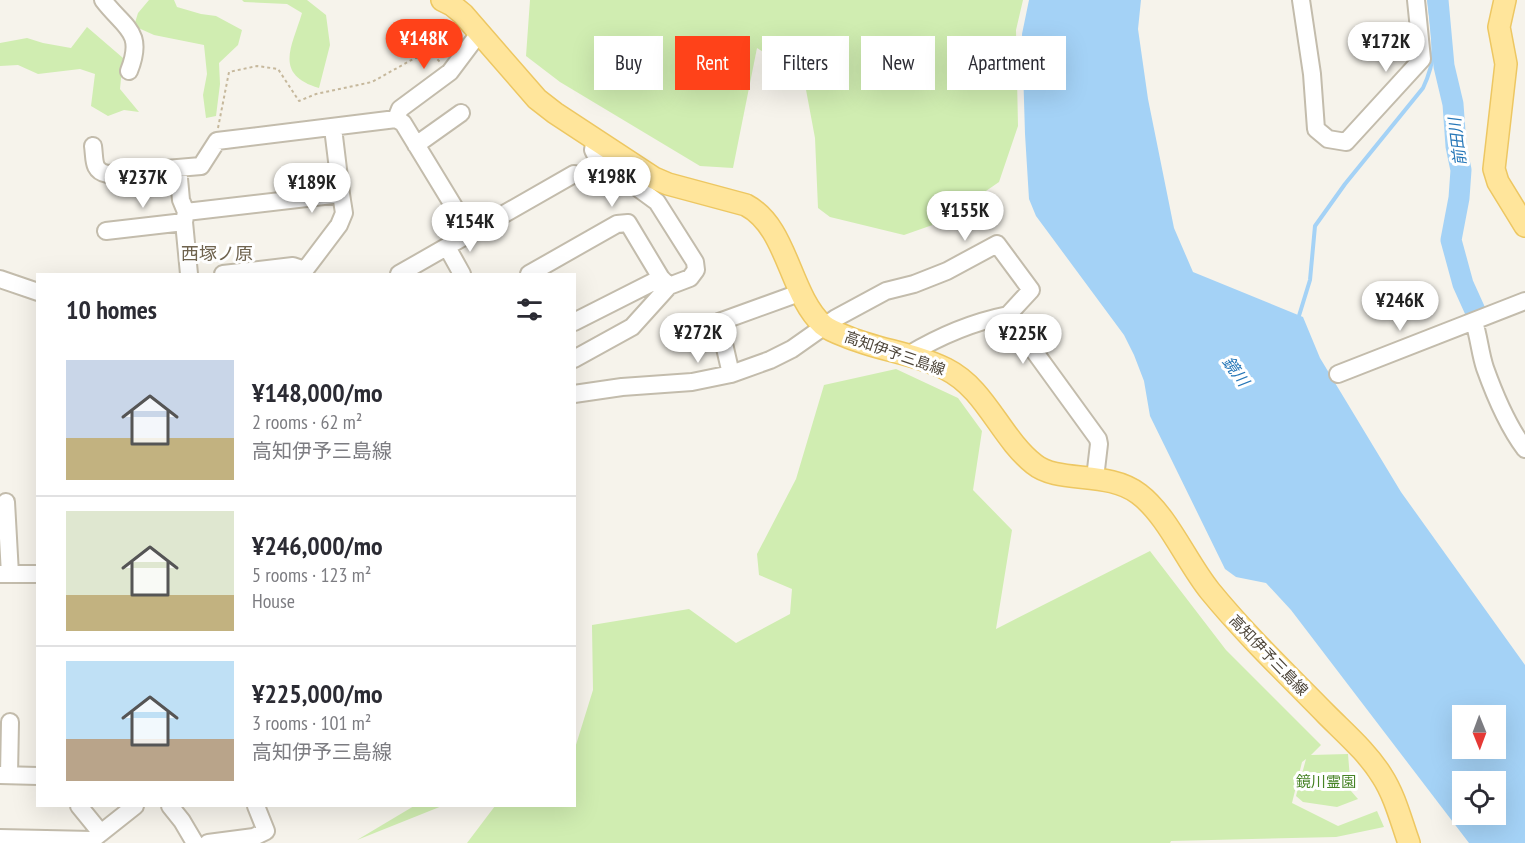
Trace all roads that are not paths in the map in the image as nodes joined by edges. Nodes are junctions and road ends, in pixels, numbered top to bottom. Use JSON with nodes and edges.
{"nodes":[{"id":1,"x":103,"y":0,"type":"edge"},
{"id":2,"x":442,"y":0,"type":"edge"},
{"id":3,"x":1301,"y":0,"type":"edge"},
{"id":4,"x":1416,"y":0,"type":"edge"},
{"id":5,"x":1505,"y":0,"type":"edge"},
{"id":6,"x":480,"y":32,"type":"junction"},
{"id":7,"x":129,"y":71,"type":"dead end"},
{"id":8,"x":461,"y":113,"type":"dead end"},
{"id":9,"x":396,"y":119,"type":"junction"},
{"id":10,"x":333,"y":128,"type":"junction"},
{"id":11,"x":595,"y":140,"type":"junction"},
{"id":12,"x":416,"y":145,"type":"junction"},
{"id":13,"x":93,"y":146,"type":"dead end"},
{"id":14,"x":178,"y":168,"type":"junction"},
{"id":15,"x":574,"y":174,"type":"dead end"},
{"id":16,"x":341,"y":194,"type":"junction"},
{"id":17,"x":185,"y":217,"type":"junction"},
{"id":18,"x":1525,"y":226,"type":"edge"},
{"id":19,"x":106,"y":231,"type":"dead end"},
{"id":20,"x":471,"y":233,"type":"junction"},
{"id":21,"x":447,"y":247,"type":"junction"},
{"id":22,"x":304,"y":272,"type":"edge"},
{"id":23,"x":189,"y":273,"type":"edge"},
{"id":24,"x":232,"y":273,"type":"edge"},
{"id":25,"x":401,"y":273,"type":"edge"},
{"id":26,"x":461,"y":273,"type":"edge"},
{"id":27,"x":531,"y":273,"type":"edge"},
{"id":28,"x":0,"y":279,"type":"edge"},
{"id":29,"x":665,"y":282,"type":"junction"},
{"id":30,"x":36,"y":291,"type":"edge"},
{"id":31,"x":802,"y":292,"type":"junction"},
{"id":32,"x":1525,"y":301,"type":"edge"},
{"id":33,"x":1008,"y":315,"type":"junction"},
{"id":34,"x":576,"y":321,"type":"edge"},
{"id":35,"x":1474,"y":322,"type":"junction"},
{"id":36,"x":824,"y":326,"type":"junction"},
{"id":37,"x":908,"y":355,"type":"junction"},
{"id":38,"x":576,"y":358,"type":"edge"},
{"id":39,"x":731,"y":374,"type":"junction"},
{"id":40,"x":1338,"y":374,"type":"dead end"},
{"id":41,"x":576,"y":394,"type":"edge"},
{"id":42,"x":1525,"y":449,"type":"edge"},
{"id":43,"x":1095,"y":478,"type":"junction"},
{"id":44,"x":6,"y":502,"type":"dead end"},
{"id":45,"x":5,"y":574,"type":"edge"},
{"id":46,"x":36,"y":574,"type":"edge"},
{"id":47,"x":10,"y":722,"type":"dead end"},
{"id":48,"x":5,"y":742,"type":"edge"},
{"id":49,"x":4,"y":775,"type":"edge"},
{"id":50,"x":36,"y":776,"type":"edge"},
{"id":51,"x":79,"y":807,"type":"edge"},
{"id":52,"x":134,"y":807,"type":"edge"},
{"id":53,"x":172,"y":807,"type":"edge"},
{"id":54,"x":256,"y":807,"type":"edge"},
{"id":55,"x":101,"y":833,"type":"junction"},
{"id":56,"x":0,"y":838,"type":"edge"},
{"id":57,"x":195,"y":843,"type":"edge"},
{"id":58,"x":208,"y":843,"type":"edge"},
{"id":59,"x":1409,"y":843,"type":"edge"}],
"edges":[{"from":1,"to":7,"type":"street"},
{"from":2,"to":6,"type":"main road"},
{"from":3,"to":4,"type":"street"},
{"from":5,"to":18,"type":"main road"},
{"from":6,"to":9,"type":"street"},
{"from":6,"to":11,"type":"main road"},
{"from":8,"to":12,"type":"street"},
{"from":9,"to":10,"type":"street"},
{"from":9,"to":12,"type":"street"},
{"from":10,"to":14,"type":"street"},
{"from":10,"to":16,"type":"street"},
{"from":11,"to":29,"type":"street"},
{"from":11,"to":31,"type":"main road"},
{"from":12,"to":20,"type":"street"},
{"from":13,"to":14,"type":"street"},
{"from":14,"to":17,"type":"street"},
{"from":15,"to":20,"type":"street"},
{"from":16,"to":17,"type":"street"},
{"from":16,"to":22,"type":"street"},
{"from":17,"to":19,"type":"street"},
{"from":17,"to":23,"type":"street"},
{"from":20,"to":21,"type":"street"},
{"from":21,"to":25,"type":"street"},
{"from":21,"to":26,"type":"street"},
{"from":22,"to":24,"type":"street"},
{"from":27,"to":29,"type":"street"},
{"from":28,"to":30,"type":"street"},
{"from":29,"to":34,"type":"street"},
{"from":29,"to":38,"type":"street"},
{"from":31,"to":36,"type":"main road"},
{"from":31,"to":39,"type":"street"},
{"from":32,"to":35,"type":"street"},
{"from":33,"to":36,"type":"street"},
{"from":33,"to":37,"type":"street"},
{"from":33,"to":43,"type":"street"},
{"from":35,"to":40,"type":"street"},
{"from":35,"to":42,"type":"street"},
{"from":36,"to":37,"type":"main road","name":"高知伊予三島線"},
{"from":36,"to":39,"type":"street"},
{"from":37,"to":43,"type":"main road","name":"高知伊予三島線"},
{"from":39,"to":41,"type":"street"},
{"from":43,"to":59,"type":"main road","name":"高知伊予三島線"},
{"from":44,"to":45,"type":"street"},
{"from":45,"to":46,"type":"street"},
{"from":47,"to":48,"type":"street"},
{"from":48,"to":49,"type":"street"},
{"from":49,"to":50,"type":"street"},
{"from":51,"to":55,"type":"street"},
{"from":52,"to":55,"type":"street"},
{"from":53,"to":57,"type":"street"},
{"from":54,"to":58,"type":"street"},
{"from":55,"to":56,"type":"street"}]}
